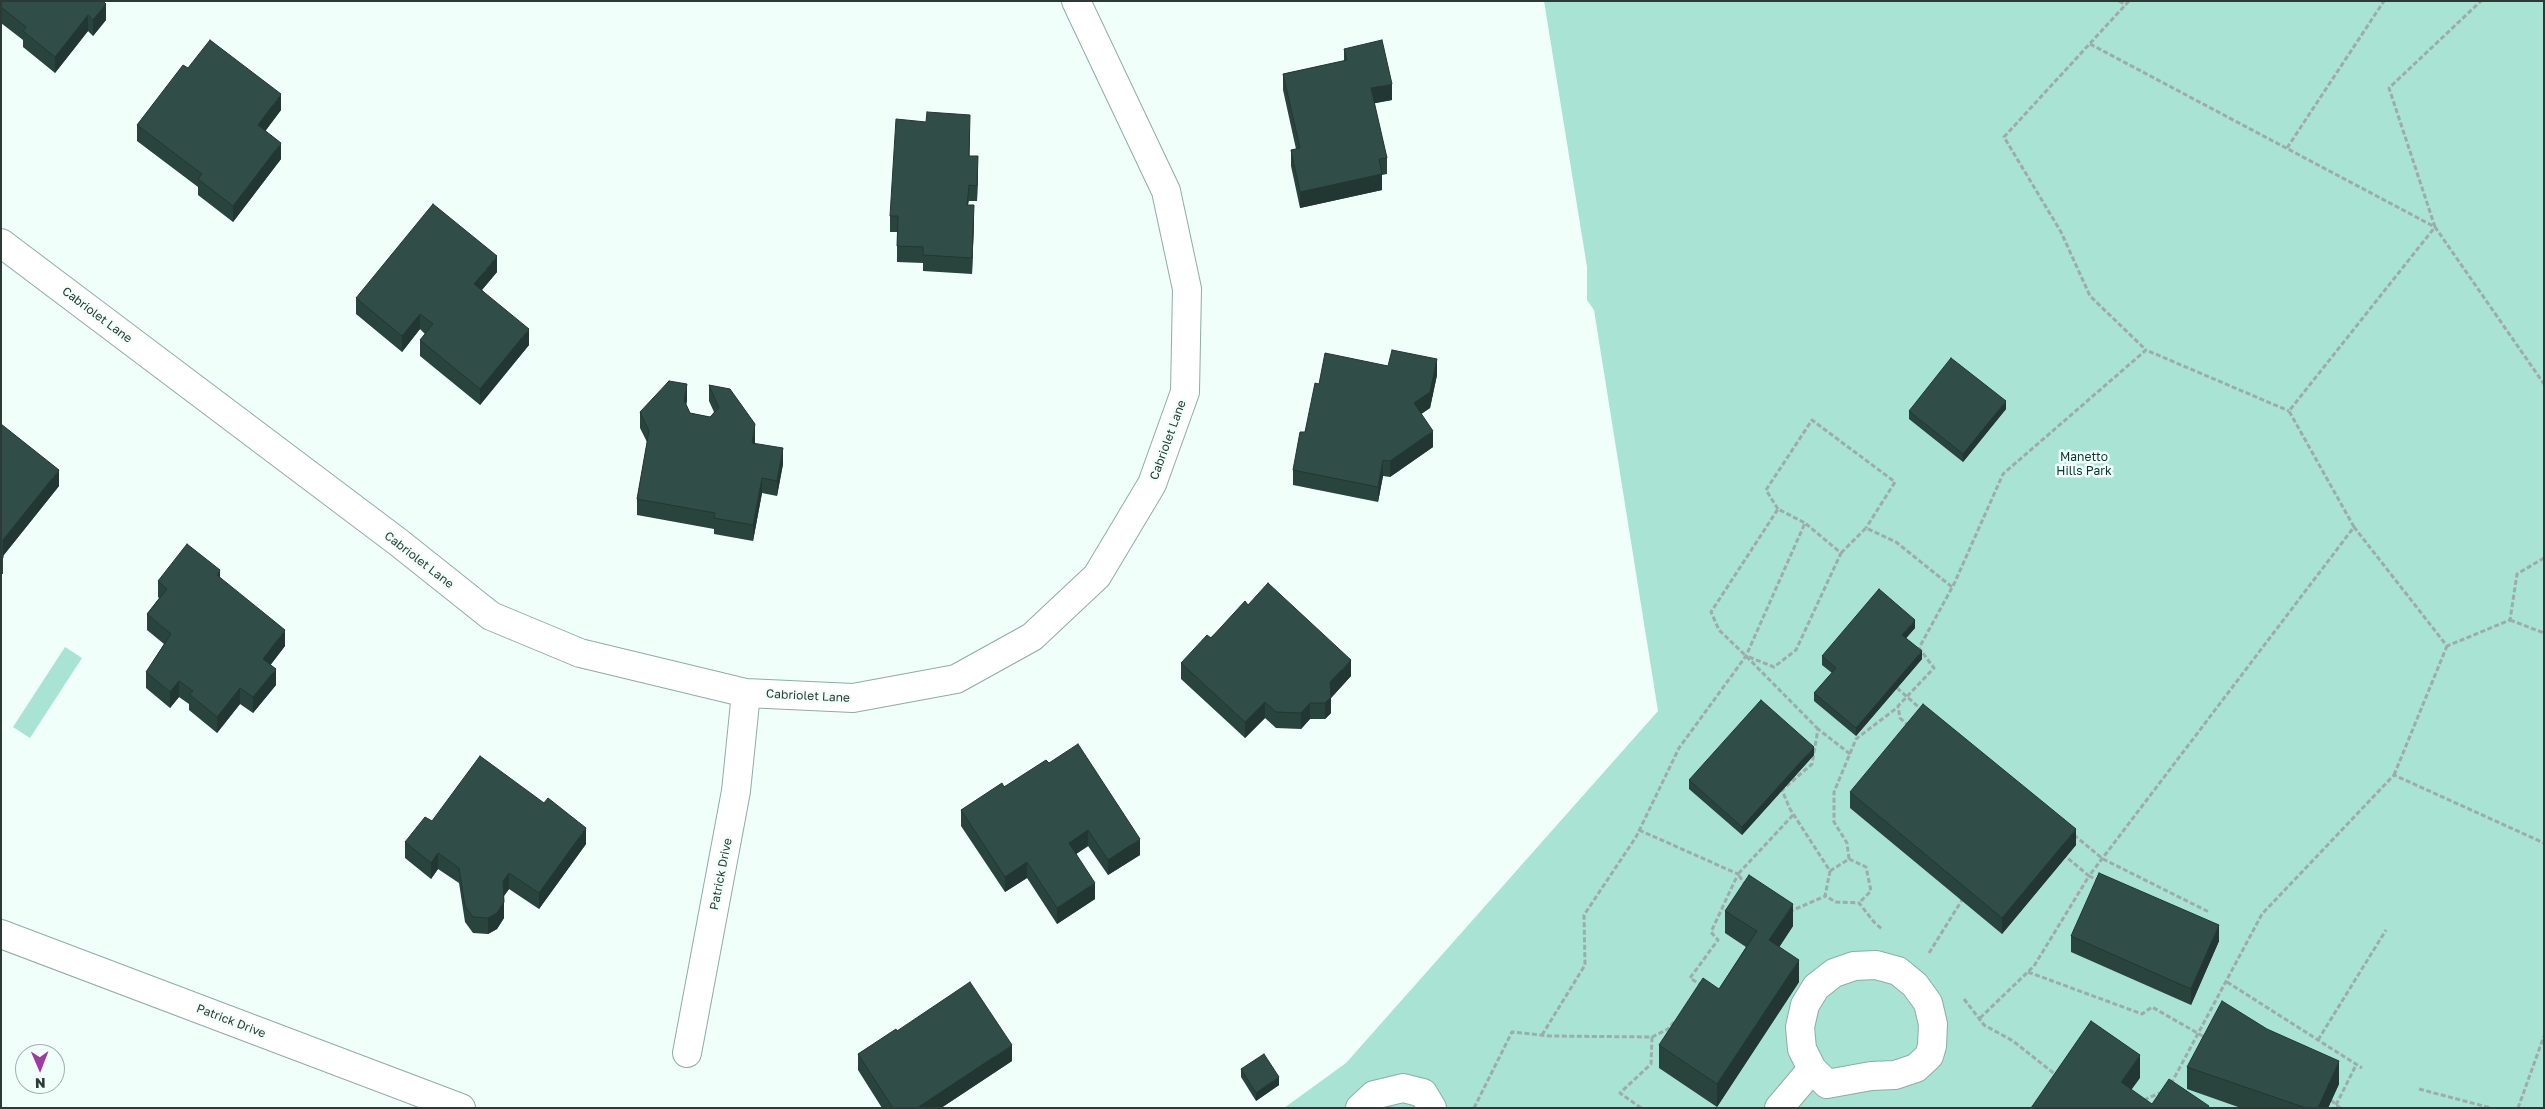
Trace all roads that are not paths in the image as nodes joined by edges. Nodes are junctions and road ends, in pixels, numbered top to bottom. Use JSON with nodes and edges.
{"nodes":[{"id":1,"x":1076,"y":1,"type":"edge"},
{"id":2,"x":1,"y":243,"type":"edge"},
{"id":3,"x":746,"y":693,"type":"junction"},
{"id":4,"x":1,"y":934,"type":"edge"},
{"id":5,"x":686,"y":1053,"type":"dead end"},
{"id":6,"x":1812,"y":1069,"type":"junction"},
{"id":7,"x":461,"y":1108,"type":"edge"},
{"id":8,"x":1360,"y":1108,"type":"edge"},
{"id":9,"x":1432,"y":1108,"type":"edge"},
{"id":10,"x":1779,"y":1108,"type":"edge"}],
"edges":[{"from":1,"to":3,"type":"street","name":"Cabriolet Lane"},
{"from":2,"to":3,"type":"street","name":"Cabriolet Lane"},
{"from":3,"to":5,"type":"street","name":"Patrick Drive"},
{"from":4,"to":7,"type":"street","name":"Patrick Drive"},
{"from":6,"to":6,"type":"street"},
{"from":6,"to":10,"type":"street"},
{"from":8,"to":9,"type":"street"}]}
